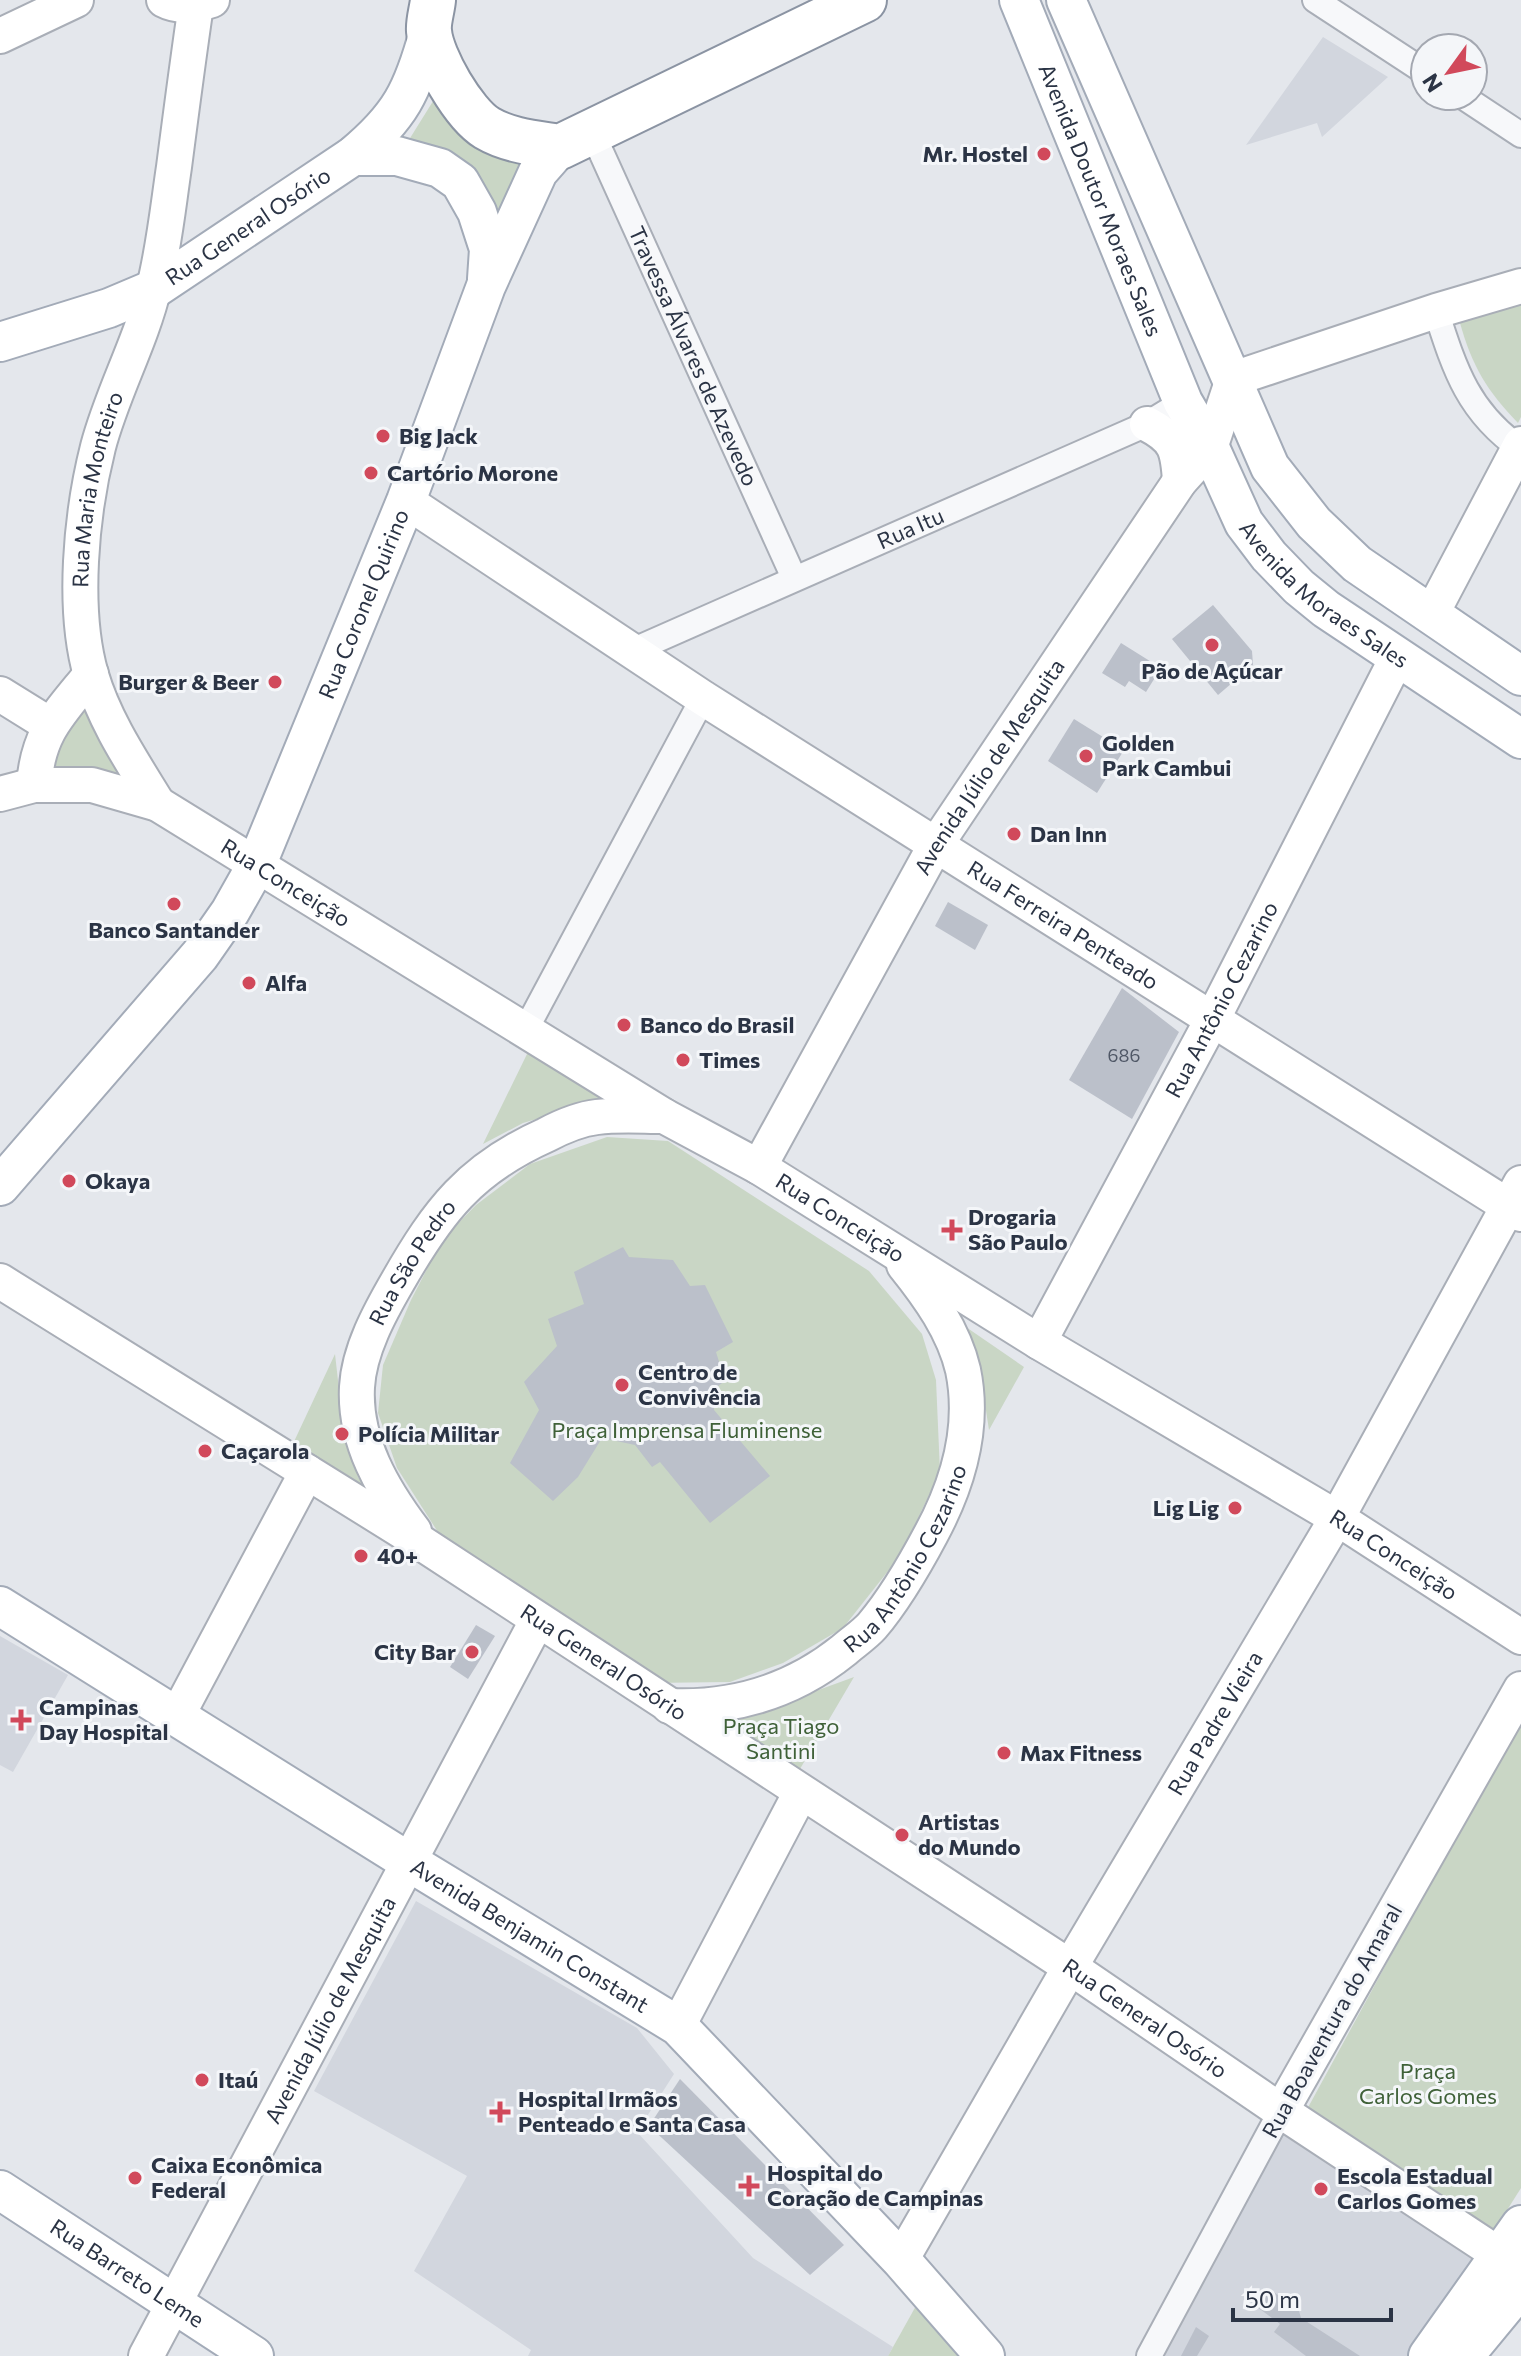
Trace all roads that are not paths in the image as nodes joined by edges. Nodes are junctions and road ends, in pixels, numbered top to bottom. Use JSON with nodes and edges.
{"nodes":[{"id":1,"x":76,"y":0,"type":"edge"},
{"id":2,"x":864,"y":0,"type":"edge"},
{"id":3,"x":1019,"y":0,"type":"edge"},
{"id":4,"x":1066,"y":0,"type":"edge"},
{"id":5,"x":1315,"y":0,"type":"edge"},
{"id":6,"x":191,"y":2,"type":"edge"},
{"id":7,"x":431,"y":16,"type":"edge"},
{"id":8,"x":0,"y":36,"type":"edge"},
{"id":9,"x":1409,"y":62,"type":"edge"},
{"id":10,"x":1486,"y":112,"type":"edge"},
{"id":11,"x":1521,"y":135,"type":"edge"},
{"id":12,"x":576,"y":140,"type":"junction"},
{"id":13,"x":353,"y":156,"type":"junction"},
{"id":14,"x":486,"y":286,"type":"junction"},
{"id":15,"x":1521,"y":286,"type":"edge"},
{"id":16,"x":154,"y":289,"type":"junction"},
{"id":17,"x":1436,"y":311,"type":"junction"},
{"id":18,"x":0,"y":342,"type":"edge"},
{"id":19,"x":1233,"y":379,"type":"junction"},
{"id":20,"x":1183,"y":402,"type":"junction"},
{"id":21,"x":1147,"y":424,"type":"junction"},
{"id":22,"x":1520,"y":447,"type":"edge"},
{"id":23,"x":1210,"y":448,"type":"junction"},
{"id":24,"x":1180,"y":481,"type":"junction"},
{"id":25,"x":406,"y":501,"type":"junction"},
{"id":26,"x":794,"y":578,"type":"junction"},
{"id":27,"x":1431,"y":615,"type":"junction"},
{"id":28,"x":634,"y":650,"type":"junction"},
{"id":29,"x":1398,"y":656,"type":"junction"},
{"id":30,"x":91,"y":674,"type":"junction"},
{"id":31,"x":1521,"y":676,"type":"edge"},
{"id":32,"x":0,"y":694,"type":"edge"},
{"id":33,"x":703,"y":698,"type":"junction"},
{"id":34,"x":50,"y":725,"type":"junction"},
{"id":35,"x":1521,"y":739,"type":"edge"},
{"id":36,"x":34,"y":785,"type":"junction"},
{"id":37,"x":0,"y":794,"type":"edge"},
{"id":38,"x":158,"y":804,"type":"junction"},
{"id":39,"x":935,"y":846,"type":"junction"},
{"id":40,"x":256,"y":866,"type":"junction"},
{"id":41,"x":1212,"y":1020,"type":"junction"},
{"id":42,"x":525,"y":1031,"type":"junction"},
{"id":43,"x":664,"y":1116,"type":"junction"},
{"id":44,"x":759,"y":1167,"type":"junction"},
{"id":45,"x":0,"y":1186,"type":"edge"},
{"id":46,"x":1517,"y":1201,"type":"edge"},
{"id":47,"x":890,"y":1247,"type":"junction"},
{"id":48,"x":0,"y":1281,"type":"edge"},
{"id":49,"x":1039,"y":1342,"type":"junction"},
{"id":50,"x":307,"y":1472,"type":"junction"},
{"id":51,"x":1337,"y":1518,"type":"junction"},
{"id":52,"x":423,"y":1544,"type":"junction"},
{"id":53,"x":0,"y":1606,"type":"edge"},
{"id":54,"x":537,"y":1621,"type":"junction"},
{"id":55,"x":1521,"y":1637,"type":"edge"},
{"id":56,"x":1521,"y":1689,"type":"edge"},
{"id":57,"x":669,"y":1706,"type":"junction"},
{"id":58,"x":177,"y":1716,"type":"junction"},
{"id":59,"x":801,"y":1792,"type":"junction"},
{"id":60,"x":409,"y":1862,"type":"junction"},
{"id":61,"x":1070,"y":1967,"type":"junction"},
{"id":62,"x":678,"y":2026,"type":"junction"},
{"id":63,"x":1281,"y":2111,"type":"junction"},
{"id":64,"x":0,"y":2190,"type":"edge"},
{"id":65,"x":1516,"y":2259,"type":"edge"},
{"id":66,"x":901,"y":2260,"type":"junction"},
{"id":67,"x":174,"y":2304,"type":"junction"},
{"id":68,"x":146,"y":2356,"type":"edge"},
{"id":69,"x":254,"y":2356,"type":"edge"},
{"id":70,"x":985,"y":2356,"type":"edge"},
{"id":71,"x":1149,"y":2356,"type":"edge"},
{"id":72,"x":1428,"y":2356,"type":"edge"},
{"id":73,"x":1464,"y":2356,"type":"edge"}],
"edges":[{"from":1,"to":8,"type":"main road"},
{"from":2,"to":12,"type":"highway","name":"Rua Coronel Quirino"},
{"from":3,"to":20,"type":"main road","name":"Avenida Doutor Moraes Sales"},
{"from":4,"to":19,"type":"main road","name":"Avenida Doutor Moraes Sales"},
{"from":5,"to":9,"type":"street"},
{"from":6,"to":16,"type":"main road","name":"Rua Maria Monteiro"},
{"from":7,"to":12,"type":"highway"},
{"from":7,"to":13,"type":"main road","name":"Rua General Osório"},
{"from":10,"to":11,"type":"street"},
{"from":12,"to":14,"type":"main road","name":"Rua Coronel Quirino"},
{"from":12,"to":26,"type":"street","name":"Travessa Álvares de Azevedo"},
{"from":13,"to":14,"type":"main road"},
{"from":13,"to":16,"type":"main road","name":"Rua General Osório"},
{"from":14,"to":25,"type":"main road","name":"Rua Coronel Quirino"},
{"from":15,"to":17,"type":"main road"},
{"from":16,"to":18,"type":"main road","name":"Rua General Osório"},
{"from":16,"to":30,"type":"main road","name":"Rua Maria Monteiro"},
{"from":17,"to":19,"type":"main road"},
{"from":17,"to":22,"type":"street"},
{"from":19,"to":23,"type":"main road","name":"Avenida Júlio de Mesquita"},
{"from":19,"to":27,"type":"main road","name":"Avenida Moraes Sales"},
{"from":20,"to":21,"type":"street","name":"Rua Itu"},
{"from":20,"to":23,"type":"main road","name":"Avenida Moraes Sales"},
{"from":21,"to":24,"type":"main road"},
{"from":21,"to":26,"type":"street","name":"Rua Itu"},
{"from":22,"to":27,"type":"main road"},
{"from":23,"to":24,"type":"main road","name":"Avenida Júlio de Mesquita"},
{"from":23,"to":29,"type":"main road","name":"Avenida Moraes Sales"},
{"from":24,"to":39,"type":"main road","name":"Avenida Júlio de Mesquita"},
{"from":25,"to":28,"type":"main road","name":"Rua Ferreira Penteado"},
{"from":25,"to":40,"type":"main road","name":"Rua Coronel Quirino"},
{"from":26,"to":28,"type":"street","name":"Rua Itu"},
{"from":27,"to":31,"type":"main road","name":"Avenida Moraes Sales"},
{"from":28,"to":33,"type":"main road","name":"Rua Ferreira Penteado"},
{"from":29,"to":35,"type":"main road","name":"Avenida Moraes Sales"},
{"from":29,"to":41,"type":"main road","name":"Rua Antônio Cezarino"},
{"from":30,"to":34,"type":"main road"},
{"from":30,"to":38,"type":"main road","name":"Rua Maria Monteiro"},
{"from":32,"to":34,"type":"main road"},
{"from":33,"to":39,"type":"main road","name":"Rua Ferreira Penteado"},
{"from":33,"to":42,"type":"street"},
{"from":34,"to":36,"type":"main road"},
{"from":36,"to":37,"type":"main road"},
{"from":36,"to":38,"type":"main road"},
{"from":38,"to":40,"type":"main road","name":"Rua Conceição"},
{"from":39,"to":41,"type":"main road","name":"Rua Ferreira Penteado"},
{"from":39,"to":44,"type":"main road","name":"Avenida Júlio de Mesquita"},
{"from":40,"to":42,"type":"main road","name":"Rua Conceição"},
{"from":40,"to":45,"type":"main road","name":"Rua Coronel Quirino"},
{"from":41,"to":46,"type":"main road","name":"Rua Ferreira Penteado"},
{"from":41,"to":49,"type":"main road","name":"Rua Antônio Cezarino"},
{"from":42,"to":43,"type":"main road","name":"Rua Conceição"},
{"from":43,"to":44,"type":"main road","name":"Rua Conceição"},
{"from":43,"to":52,"type":"main road","name":"Rua São Pedro"},
{"from":44,"to":47,"type":"main road","name":"Rua Conceição"},
{"from":46,"to":51,"type":"main road","name":"Rua Padre Vieira"},
{"from":47,"to":49,"type":"main road","name":"Rua Conceição"},
{"from":47,"to":57,"type":"main road","name":"Rua Antônio Cezarino"},
{"from":48,"to":50,"type":"main road","name":"Rua General Osório"},
{"from":49,"to":51,"type":"main road","name":"Rua Conceição"},
{"from":50,"to":52,"type":"main road","name":"Rua General Osório"},
{"from":50,"to":58,"type":"main road"},
{"from":51,"to":55,"type":"main road","name":"Rua Conceição"},
{"from":51,"to":61,"type":"main road","name":"Rua Padre Vieira"},
{"from":52,"to":54,"type":"main road","name":"Rua General Osório"},
{"from":53,"to":58,"type":"main road","name":"Avenida Benjamin Constant"},
{"from":54,"to":57,"type":"main road","name":"Rua General Osório"},
{"from":54,"to":60,"type":"main road","name":"Avenida Júlio de Mesquita"},
{"from":56,"to":63,"type":"main road","name":"Rua Boaventura do Amaral"},
{"from":57,"to":59,"type":"main road","name":"Rua General Osório"},
{"from":58,"to":60,"type":"main road","name":"Avenida Benjamin Constant"},
{"from":59,"to":61,"type":"main road","name":"Rua General Osório"},
{"from":59,"to":62,"type":"main road"},
{"from":60,"to":62,"type":"main road","name":"Avenida Benjamin Constant"},
{"from":60,"to":67,"type":"main road","name":"Avenida Júlio de Mesquita"},
{"from":61,"to":63,"type":"main road","name":"Rua General Osório"},
{"from":61,"to":66,"type":"main road","name":"Rua Padre Vieira"},
{"from":62,"to":66,"type":"main road","name":"Avenida Benjamin Constant"},
{"from":63,"to":65,"type":"main road","name":"Rua General Osório"},
{"from":63,"to":71,"type":"street","name":"Rua Boaventura do Amaral"},
{"from":64,"to":67,"type":"main road","name":"Rua Barreto Leme"},
{"from":65,"to":72,"type":"main road"},
{"from":65,"to":73,"type":"main road"},
{"from":66,"to":70,"type":"main road","name":"Avenida Benjamin Constant"},
{"from":67,"to":68,"type":"main road","name":"Avenida Júlio de Mesquita"},
{"from":67,"to":69,"type":"main road","name":"Rua Barreto Leme"}]}
